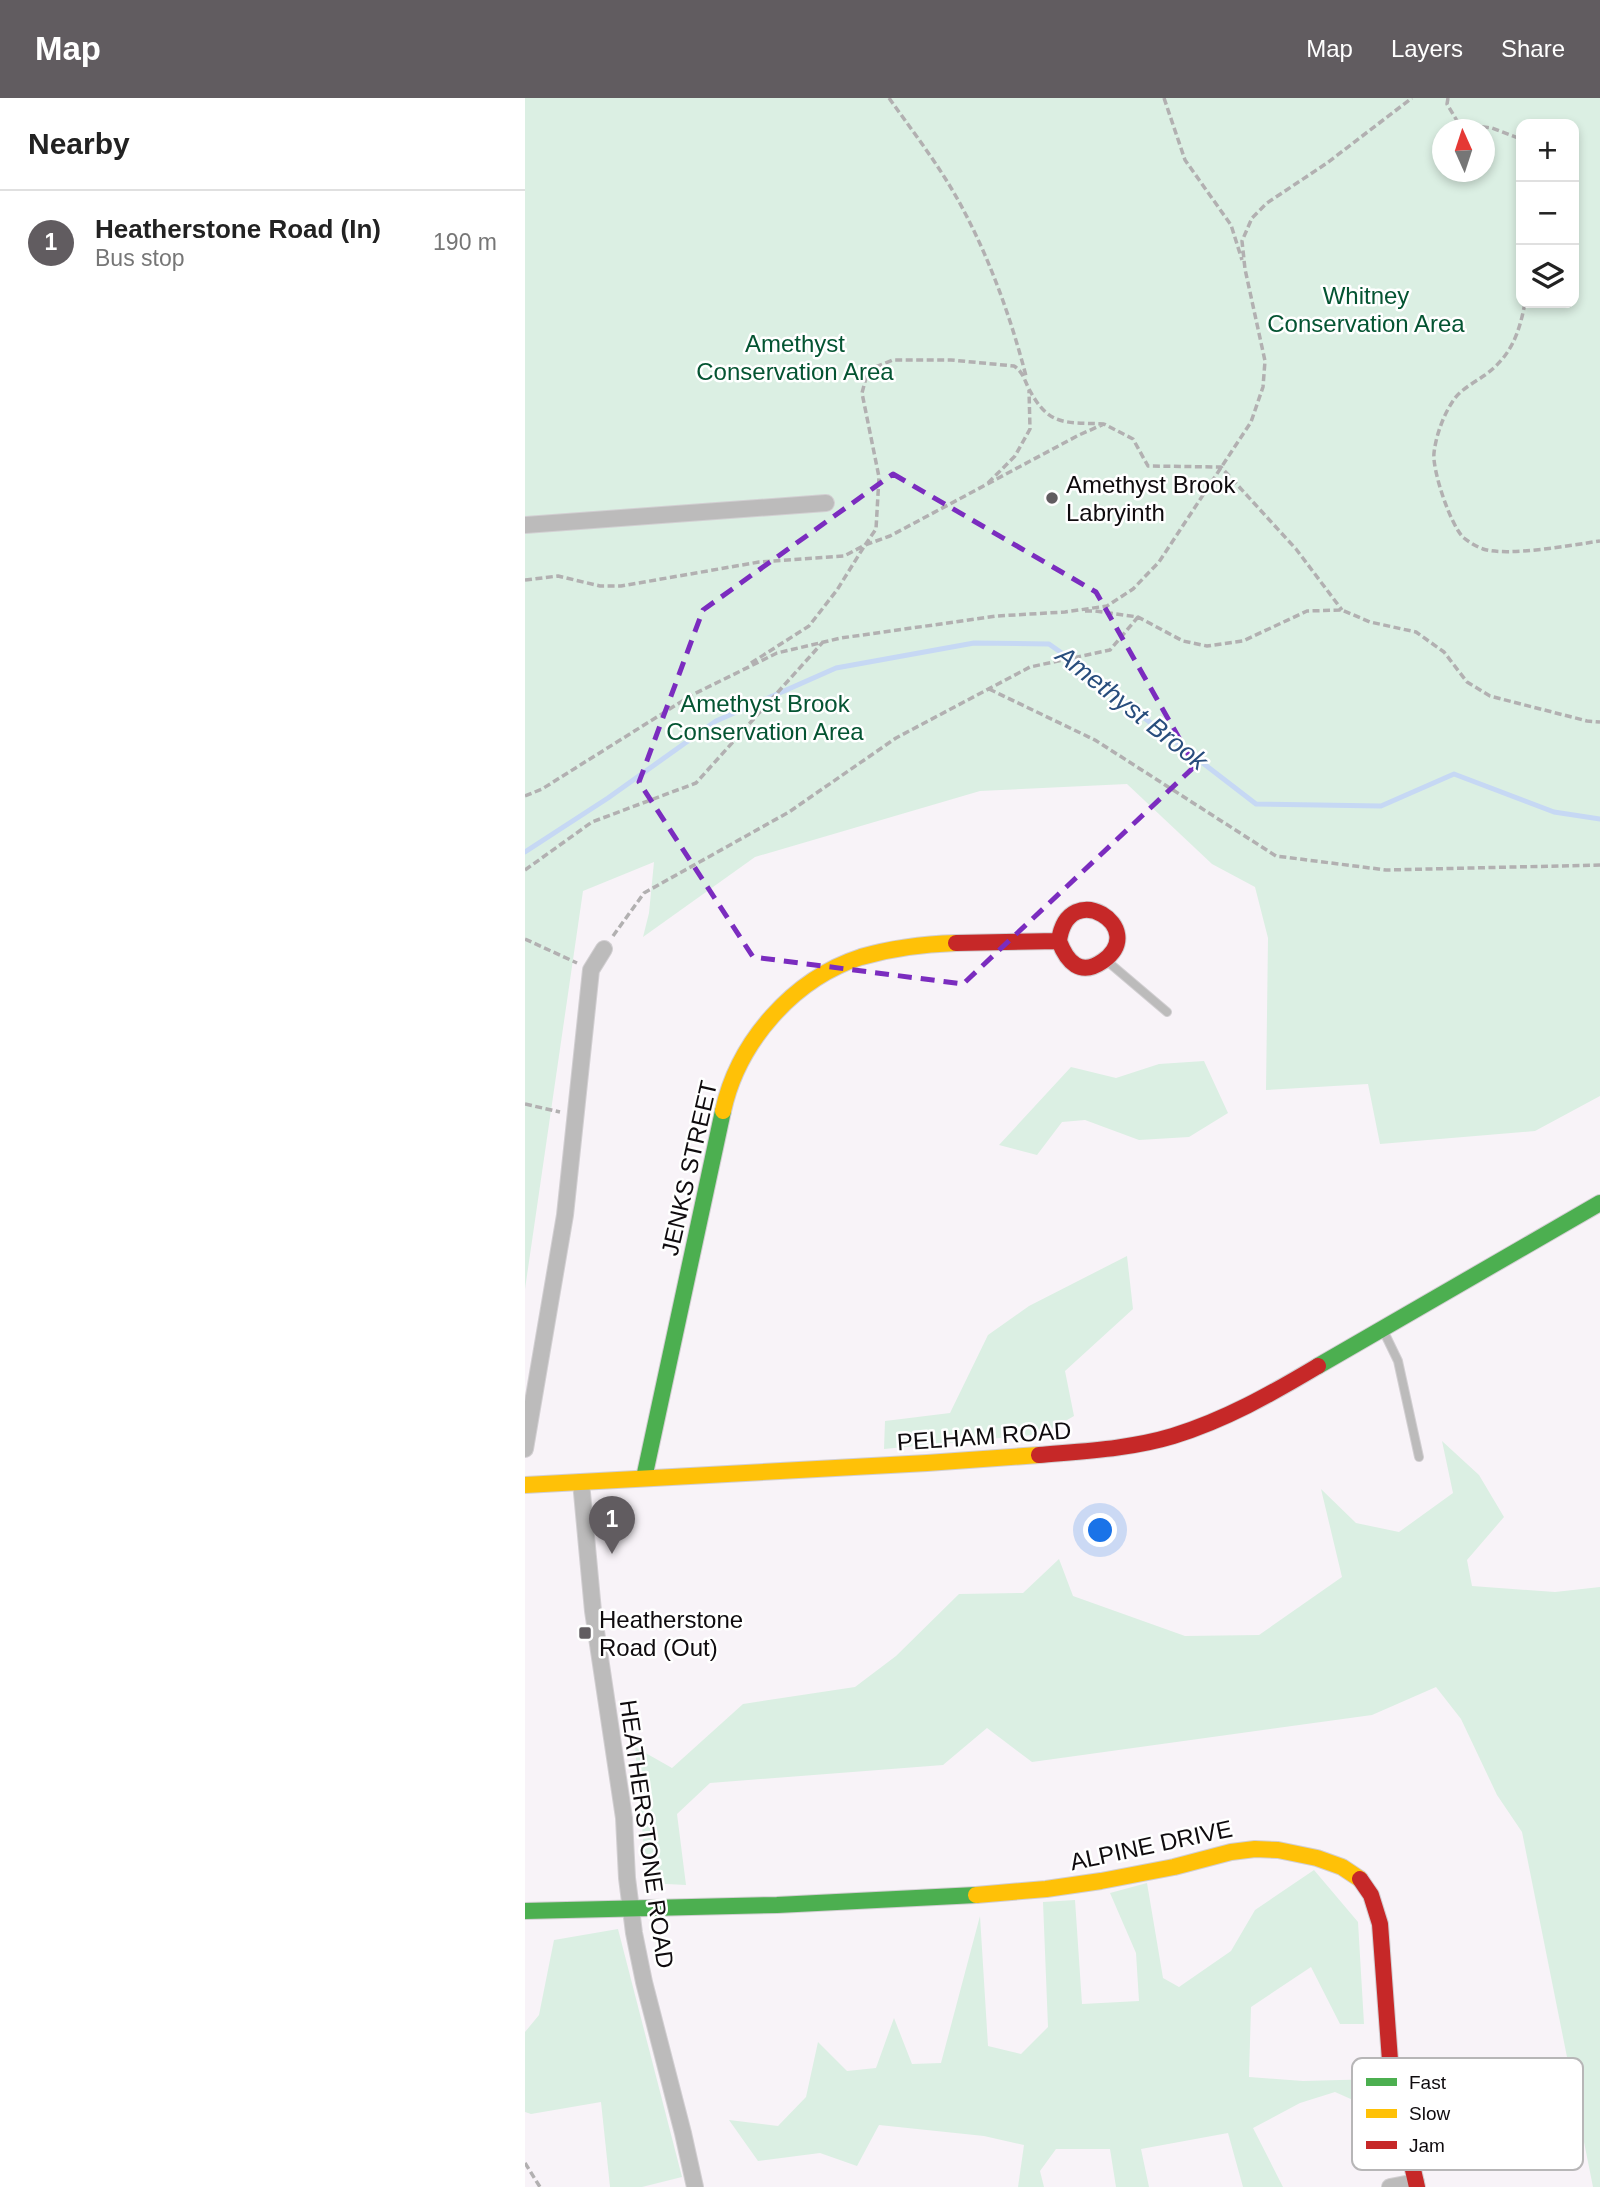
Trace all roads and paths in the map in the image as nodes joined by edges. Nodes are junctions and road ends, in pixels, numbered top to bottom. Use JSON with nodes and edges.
{"nodes":[{"id":1,"x":889,"y":98,"type":"edge"},
{"id":2,"x":1164,"y":98,"type":"edge"},
{"id":3,"x":1412,"y":98,"type":"edge"},
{"id":4,"x":1448,"y":98,"type":"edge"},
{"id":5,"x":1516,"y":137,"type":"edge"},
{"id":6,"x":1245,"y":268,"type":"junction"},
{"id":7,"x":1524,"y":308,"type":"edge"},
{"id":8,"x":1029,"y":389,"type":"junction"},
{"id":9,"x":1104,"y":424,"type":"junction"},
{"id":10,"x":1221,"y":467,"type":"junction"},
{"id":11,"x":984,"y":486,"type":"junction"},
{"id":12,"x":826,"y":503,"type":"dead end"},
{"id":13,"x":525,"y":525,"type":"edge"},
{"id":14,"x":1600,"y":541,"type":"edge"},
{"id":15,"x":865,"y":545,"type":"junction"},
{"id":16,"x":525,"y":580,"type":"edge"},
{"id":17,"x":1342,"y":610,"type":"junction"},
{"id":18,"x":1065,"y":612,"type":"junction"},
{"id":19,"x":1137,"y":617,"type":"junction"},
{"id":20,"x":823,"y":642,"type":"junction"},
{"id":21,"x":735,"y":674,"type":"junction"},
{"id":22,"x":989,"y":689,"type":"junction"},
{"id":23,"x":1600,"y":722,"type":"edge"},
{"id":24,"x":525,"y":796,"type":"edge"},
{"id":25,"x":1600,"y":864,"type":"edge"},
{"id":26,"x":525,"y":870,"type":"edge"},
{"id":27,"x":525,"y":939,"type":"edge"},
{"id":28,"x":1059,"y":941,"type":"junction"},
{"id":29,"x":604,"y":949,"type":"joint"},
{"id":30,"x":1107,"y":961,"type":"junction"},
{"id":31,"x":591,"y":970,"type":"junction"},
{"id":32,"x":1167,"y":1012,"type":"dead end"},
{"id":33,"x":525,"y":1104,"type":"edge"},
{"id":34,"x":576,"y":1114,"type":"junction"},
{"id":35,"x":1600,"y":1203,"type":"edge"},
{"id":36,"x":1383,"y":1330,"type":"junction"},
{"id":37,"x":525,"y":1449,"type":"edge"},
{"id":38,"x":1419,"y":1457,"type":"dead end"},
{"id":39,"x":643,"y":1478,"type":"junction"},
{"id":40,"x":581,"y":1482,"type":"junction"},
{"id":41,"x":525,"y":1485,"type":"edge"},
{"id":42,"x":630,"y":1908,"type":"junction"},
{"id":43,"x":525,"y":1911,"type":"edge"},
{"id":44,"x":1390,"y":2058,"type":"edge"},
{"id":45,"x":525,"y":2163,"type":"edge"},
{"id":46,"x":1417,"y":2185,"type":"edge"},
{"id":47,"x":540,"y":2187,"type":"edge"},
{"id":48,"x":695,"y":2187,"type":"edge"},
{"id":49,"x":1390,"y":2187,"type":"edge"}],
"edges":[{"from":1,"to":8,"type":"path"},
{"from":2,"to":6,"type":"path"},
{"from":3,"to":6,"type":"path"},
{"from":4,"to":5,"type":"path"},
{"from":6,"to":10,"type":"path"},
{"from":7,"to":14,"type":"path"},
{"from":8,"to":9,"type":"path"},
{"from":8,"to":11,"type":"path"},
{"from":8,"to":15,"type":"path"},
{"from":9,"to":10,"type":"path"},
{"from":9,"to":11,"type":"path"},
{"from":10,"to":17,"type":"path"},
{"from":10,"to":18,"type":"path"},
{"from":11,"to":15,"type":"path"},
{"from":12,"to":13,"type":"street"},
{"from":15,"to":16,"type":"path"},
{"from":15,"to":21,"type":"path"},
{"from":17,"to":19,"type":"path"},
{"from":17,"to":23,"type":"path"},
{"from":18,"to":19,"type":"path"},
{"from":18,"to":20,"type":"path"},
{"from":19,"to":22,"type":"path"},
{"from":20,"to":21,"type":"path"},
{"from":20,"to":26,"type":"path"},
{"from":21,"to":24,"type":"path"},
{"from":22,"to":25,"type":"path"},
{"from":22,"to":29,"type":"path"},
{"from":27,"to":31,"type":"path"},
{"from":28,"to":30,"type":"street"},
{"from":28,"to":30,"type":"street"},
{"from":28,"to":39,"type":"street","name":"JENKS STREET"},
{"from":29,"to":31,"type":"street"},
{"from":30,"to":32,"type":"lane"},
{"from":31,"to":34,"type":"street"},
{"from":33,"to":34,"type":"path"},
{"from":34,"to":37,"type":"street"},
{"from":35,"to":36,"type":"street","name":"PELHAM ROAD"},
{"from":36,"to":38,"type":"lane"},
{"from":36,"to":39,"type":"street","name":"PELHAM ROAD"},
{"from":39,"to":40,"type":"street","name":"PELHAM ROAD"},
{"from":40,"to":41,"type":"street","name":"PELHAM ROAD"},
{"from":40,"to":42,"type":"street","name":"HEATHERSTONE ROAD"},
{"from":42,"to":43,"type":"street","name":"ALPINE DRIVE"},
{"from":42,"to":44,"type":"street","name":"ALPINE DRIVE"},
{"from":42,"to":48,"type":"street","name":"HEATHERSTONE ROAD"},
{"from":45,"to":47,"type":"path"},
{"from":46,"to":49,"type":"street"}]}
